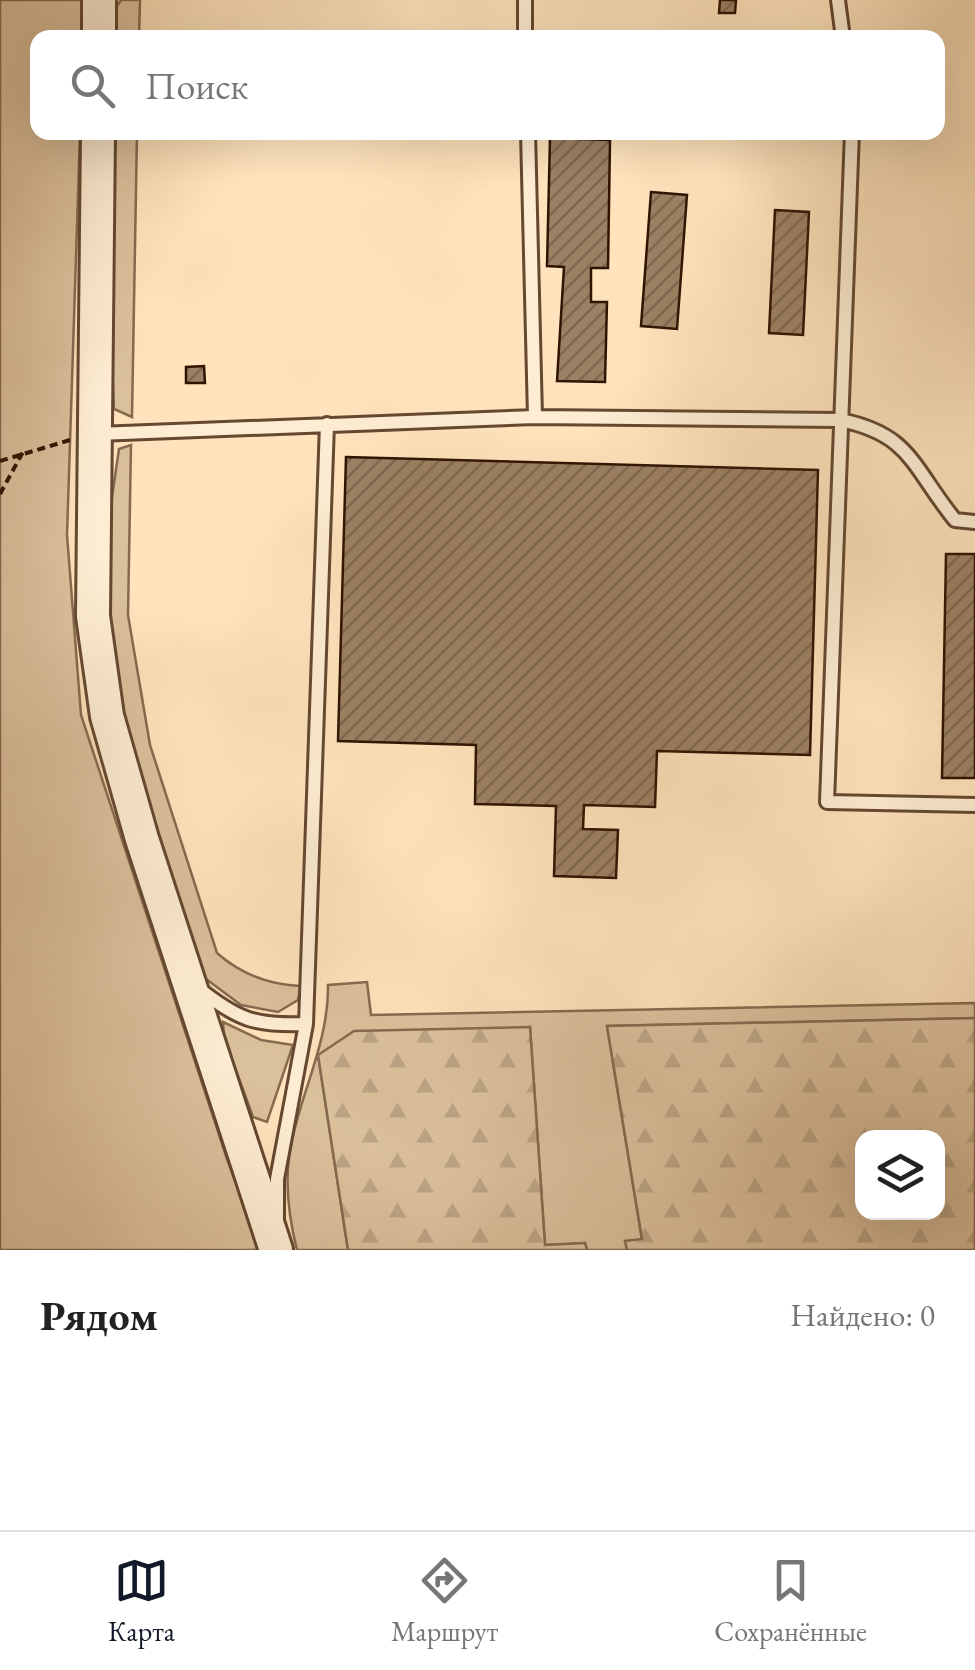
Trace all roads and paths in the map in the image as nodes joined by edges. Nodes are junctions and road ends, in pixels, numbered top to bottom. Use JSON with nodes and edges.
{"nodes":[{"id":1,"x":100,"y":0,"type":"edge"},
{"id":2,"x":524,"y":0,"type":"edge"},
{"id":3,"x":838,"y":0,"type":"edge"},
{"id":4,"x":99,"y":30,"type":"edge"},
{"id":5,"x":526,"y":30,"type":"edge"},
{"id":6,"x":842,"y":30,"type":"edge"},
{"id":7,"x":98,"y":140,"type":"edge"},
{"id":8,"x":528,"y":140,"type":"edge"},
{"id":9,"x":852,"y":140,"type":"edge"},
{"id":10,"x":535,"y":417,"type":"junction"},
{"id":11,"x":840,"y":420,"type":"junction"},
{"id":12,"x":327,"y":424,"type":"junction"},
{"id":13,"x":94,"y":434,"type":"junction"},
{"id":14,"x":24,"y":450,"type":"junction"},
{"id":15,"x":0,"y":461,"type":"edge"},
{"id":16,"x":0,"y":494,"type":"edge"},
{"id":17,"x":975,"y":522,"type":"edge"},
{"id":18,"x":975,"y":805,"type":"edge"},
{"id":19,"x":188,"y":981,"type":"junction"},
{"id":20,"x":306,"y":1024,"type":"junction"},
{"id":21,"x":276,"y":1250,"type":"edge"}],
"edges":[{"from":1,"to":4,"type":"street"},
{"from":2,"to":5,"type":"lane"},
{"from":3,"to":6,"type":"lane"},
{"from":7,"to":13,"type":"street"},
{"from":8,"to":10,"type":"lane"},
{"from":9,"to":11,"type":"lane"},
{"from":10,"to":11,"type":"lane"},
{"from":10,"to":12,"type":"lane"},
{"from":11,"to":17,"type":"lane"},
{"from":11,"to":18,"type":"lane"},
{"from":12,"to":13,"type":"lane"},
{"from":12,"to":20,"type":"lane"},
{"from":13,"to":14,"type":"path"},
{"from":13,"to":19,"type":"street"},
{"from":14,"to":15,"type":"path"},
{"from":14,"to":16,"type":"path"},
{"from":19,"to":20,"type":"lane"},
{"from":19,"to":21,"type":"street"},
{"from":20,"to":21,"type":"lane"}]}
